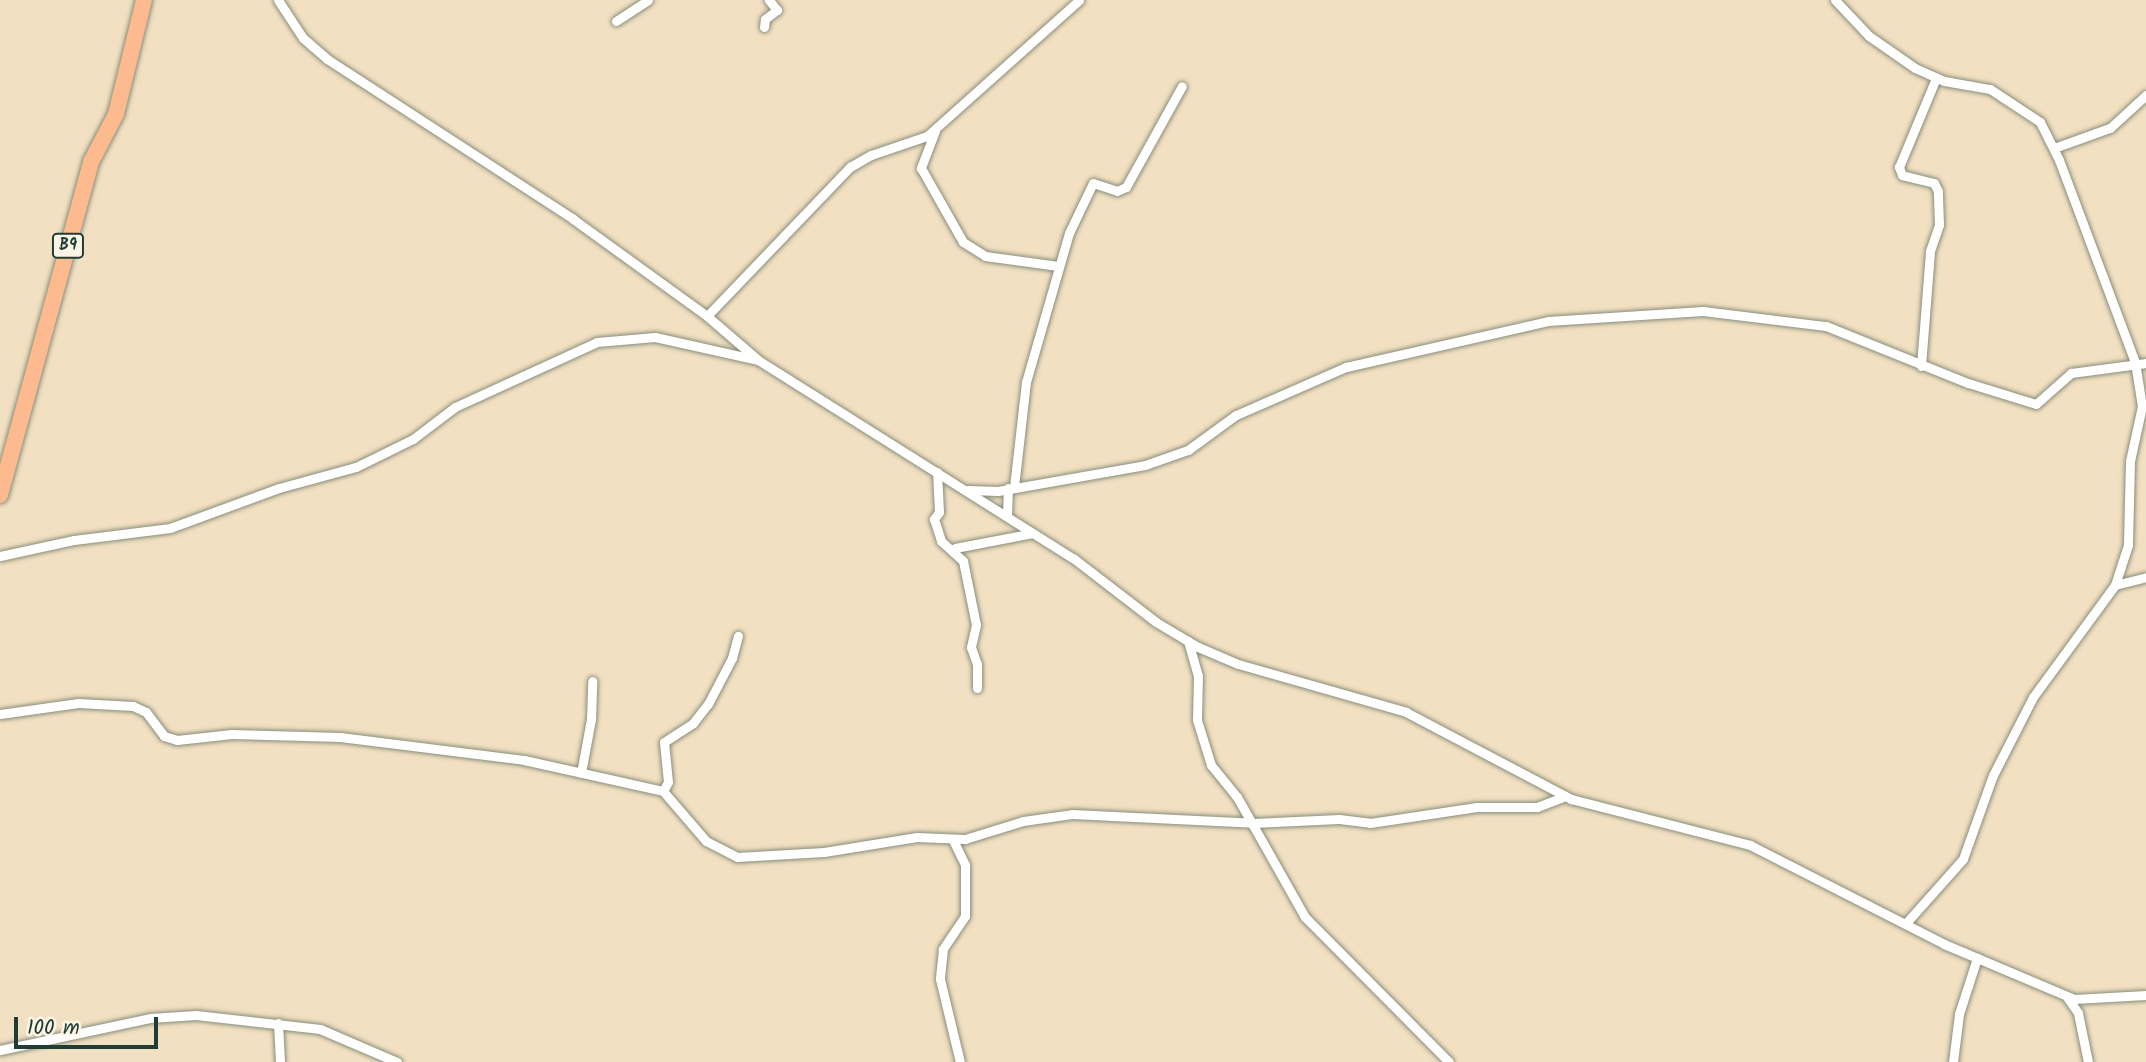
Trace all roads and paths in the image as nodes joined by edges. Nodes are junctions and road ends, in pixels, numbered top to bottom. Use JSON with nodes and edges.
{"nodes":[{"id":1,"x":144,"y":0,"type":"edge"},
{"id":2,"x":278,"y":0,"type":"edge"},
{"id":3,"x":648,"y":0,"type":"edge"},
{"id":4,"x":769,"y":0,"type":"edge"},
{"id":5,"x":1080,"y":0,"type":"edge"},
{"id":6,"x":1835,"y":0,"type":"edge"},
{"id":7,"x":616,"y":21,"type":"dead end"},
{"id":8,"x":764,"y":27,"type":"dead end"},
{"id":9,"x":1936,"y":78,"type":"junction"},
{"id":10,"x":1182,"y":86,"type":"dead end"},
{"id":11,"x":2146,"y":95,"type":"edge"},
{"id":12,"x":937,"y":126,"type":"junction"},
{"id":13,"x":906,"y":144,"type":"junction"},
{"id":14,"x":2054,"y":148,"type":"junction"},
{"id":15,"x":923,"y":163,"type":"junction"},
{"id":16,"x":1058,"y":267,"type":"junction"},
{"id":17,"x":707,"y":316,"type":"junction"},
{"id":18,"x":758,"y":360,"type":"junction"},
{"id":19,"x":2136,"y":362,"type":"junction"},
{"id":20,"x":2146,"y":363,"type":"edge"},
{"id":21,"x":1921,"y":366,"type":"junction"},
{"id":22,"x":937,"y":472,"type":"junction"},
{"id":23,"x":1011,"y":487,"type":"junction"},
{"id":24,"x":967,"y":490,"type":"junction"},
{"id":25,"x":0,"y":495,"type":"edge"},
{"id":26,"x":1007,"y":516,"type":"junction"},
{"id":27,"x":1033,"y":533,"type":"junction"},
{"id":28,"x":955,"y":548,"type":"junction"},
{"id":29,"x":0,"y":556,"type":"edge"},
{"id":30,"x":2146,"y":577,"type":"edge"},
{"id":31,"x":2115,"y":584,"type":"junction"},
{"id":32,"x":738,"y":636,"type":"dead end"},
{"id":33,"x":1188,"y":641,"type":"junction"},
{"id":34,"x":592,"y":681,"type":"dead end"},
{"id":35,"x":977,"y":688,"type":"dead end"},
{"id":36,"x":0,"y":714,"type":"edge"},
{"id":37,"x":581,"y":773,"type":"junction"},
{"id":38,"x":663,"y":791,"type":"junction"},
{"id":39,"x":1565,"y":796,"type":"junction"},
{"id":40,"x":1253,"y":823,"type":"junction"},
{"id":41,"x":953,"y":840,"type":"junction"},
{"id":42,"x":1906,"y":923,"type":"junction"},
{"id":43,"x":1977,"y":958,"type":"junction"},
{"id":44,"x":2146,"y":995,"type":"edge"},
{"id":45,"x":2066,"y":996,"type":"junction"},
{"id":46,"x":278,"y":1023,"type":"junction"},
{"id":47,"x":0,"y":1050,"type":"edge"},
{"id":48,"x":280,"y":1062,"type":"edge"},
{"id":49,"x":397,"y":1062,"type":"edge"},
{"id":50,"x":960,"y":1062,"type":"edge"},
{"id":51,"x":1450,"y":1062,"type":"edge"},
{"id":52,"x":1953,"y":1062,"type":"edge"},
{"id":53,"x":2088,"y":1062,"type":"edge"}],
"edges":[{"from":1,"to":25,"type":"highway","number":"B9"},
{"from":2,"to":17,"type":"street"},
{"from":3,"to":7,"type":"street"},
{"from":4,"to":8,"type":"street"},
{"from":5,"to":12,"type":"street"},
{"from":6,"to":9,"type":"street"},
{"from":9,"to":14,"type":"street"},
{"from":9,"to":21,"type":"street"},
{"from":10,"to":16,"type":"street"},
{"from":11,"to":14,"type":"street"},
{"from":12,"to":13,"type":"street"},
{"from":12,"to":15,"type":"street"},
{"from":13,"to":15,"type":"street"},
{"from":13,"to":17,"type":"street"},
{"from":14,"to":19,"type":"street"},
{"from":15,"to":16,"type":"street"},
{"from":16,"to":23,"type":"street"},
{"from":17,"to":18,"type":"street"},
{"from":18,"to":22,"type":"street"},
{"from":18,"to":29,"type":"street"},
{"from":19,"to":20,"type":"street"},
{"from":19,"to":21,"type":"street"},
{"from":19,"to":31,"type":"street"},
{"from":21,"to":23,"type":"street"},
{"from":22,"to":24,"type":"street"},
{"from":22,"to":28,"type":"street"},
{"from":23,"to":24,"type":"street"},
{"from":23,"to":26,"type":"street"},
{"from":24,"to":26,"type":"street"},
{"from":26,"to":27,"type":"street"},
{"from":27,"to":28,"type":"street"},
{"from":27,"to":33,"type":"street"},
{"from":28,"to":35,"type":"street"},
{"from":30,"to":31,"type":"street"},
{"from":31,"to":42,"type":"street"},
{"from":32,"to":38,"type":"street"},
{"from":33,"to":39,"type":"street"},
{"from":33,"to":40,"type":"street"},
{"from":34,"to":37,"type":"street"},
{"from":36,"to":37,"type":"street"},
{"from":37,"to":38,"type":"street"},
{"from":38,"to":41,"type":"street"},
{"from":39,"to":40,"type":"street"},
{"from":39,"to":42,"type":"street"},
{"from":40,"to":41,"type":"street"},
{"from":40,"to":51,"type":"street"},
{"from":41,"to":50,"type":"street"},
{"from":42,"to":43,"type":"street"},
{"from":43,"to":45,"type":"street"},
{"from":43,"to":52,"type":"street"},
{"from":44,"to":45,"type":"street"},
{"from":45,"to":53,"type":"street"},
{"from":46,"to":47,"type":"street"},
{"from":46,"to":48,"type":"street"},
{"from":46,"to":49,"type":"street"}]}
